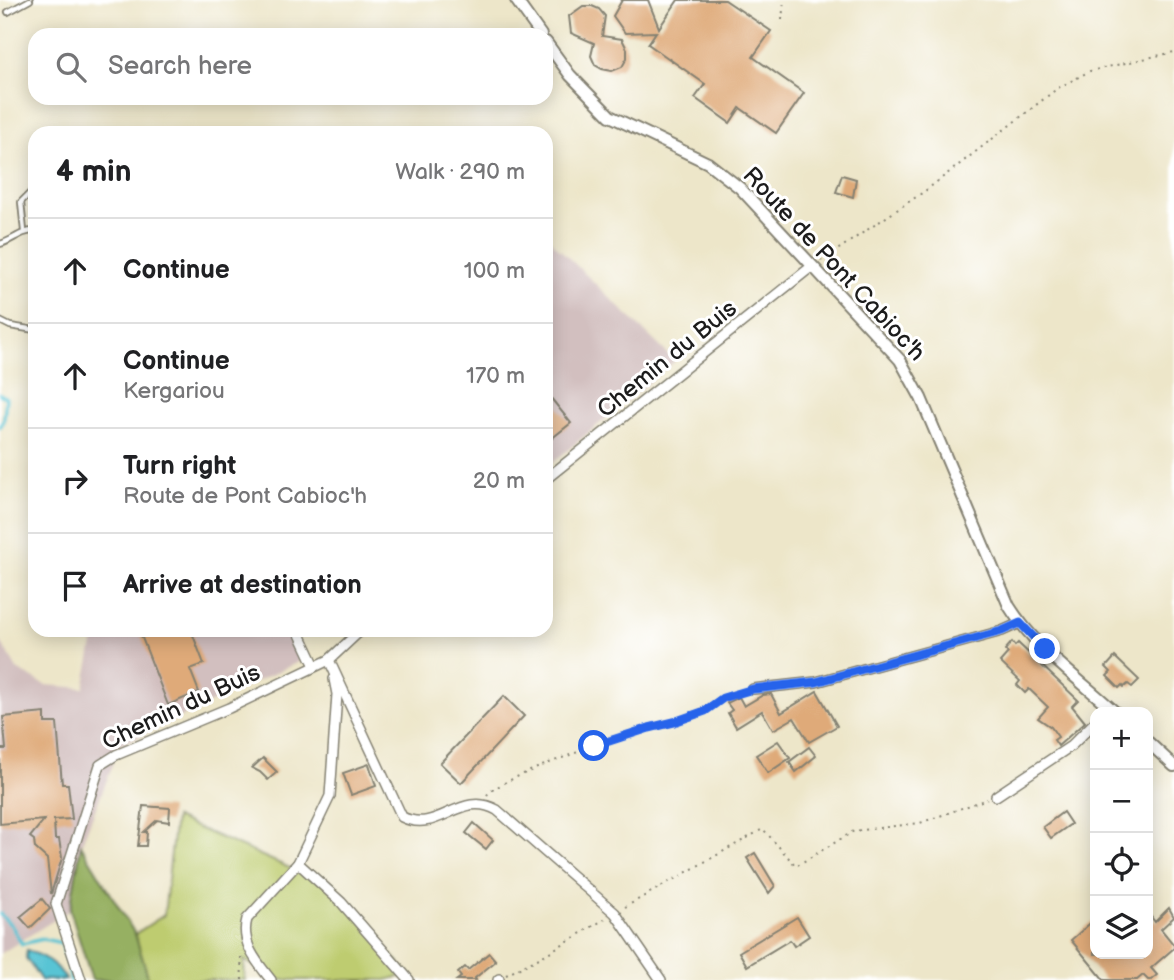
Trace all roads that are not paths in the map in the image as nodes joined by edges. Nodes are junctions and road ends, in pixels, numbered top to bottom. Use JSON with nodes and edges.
{"nodes":[{"id":1,"x":30,"y":0,"type":"edge"},
{"id":2,"x":516,"y":0,"type":"edge"},
{"id":3,"x":8,"y":12,"type":"dead end"},
{"id":4,"x":536,"y":28,"type":"edge"},
{"id":5,"x":553,"y":51,"type":"edge"},
{"id":6,"x":28,"y":195,"type":"edge"},
{"id":7,"x":24,"y":231,"type":"junction"},
{"id":8,"x":28,"y":231,"type":"edge"},
{"id":9,"x":0,"y":244,"type":"edge"},
{"id":10,"x":811,"y":267,"type":"junction"},
{"id":11,"x":0,"y":321,"type":"edge"},
{"id":12,"x":28,"y":329,"type":"edge"},
{"id":13,"x":553,"y":473,"type":"edge"},
{"id":14,"x":1020,"y":623,"type":"junction"},
{"id":15,"x":301,"y":637,"type":"edge"},
{"id":16,"x":353,"y":637,"type":"edge"},
{"id":17,"x":329,"y":660,"type":"junction"},
{"id":18,"x":315,"y":666,"type":"junction"},
{"id":19,"x":753,"y":689,"type":"road end"},
{"id":20,"x":1106,"y":707,"type":"edge"},
{"id":21,"x":1090,"y":727,"type":"edge"},
{"id":22,"x":1153,"y":747,"type":"edge"},
{"id":23,"x":1174,"y":766,"type":"edge"},
{"id":24,"x":996,"y":796,"type":"road end"},
{"id":25,"x":298,"y":863,"type":"junction"},
{"id":26,"x":81,"y":980,"type":"edge"},
{"id":27,"x":271,"y":980,"type":"edge"},
{"id":28,"x":409,"y":980,"type":"edge"},
{"id":29,"x":661,"y":980,"type":"edge"}],
"edges":[{"from":1,"to":3,"type":"lane"},
{"from":2,"to":4,"type":"street"},
{"from":5,"to":10,"type":"street","name":"Route de Pont Cabioc'h"},
{"from":6,"to":7,"type":"lane"},
{"from":7,"to":8,"type":"lane"},
{"from":7,"to":9,"type":"lane"},
{"from":10,"to":13,"type":"street","name":"Chemin du Buis"},
{"from":10,"to":14,"type":"street","name":"Route de Pont Cabioc'h"},
{"from":11,"to":12,"type":"lane"},
{"from":14,"to":19,"type":"street"},
{"from":14,"to":20,"type":"street","name":"Route de Pont Cabioc'h"},
{"from":15,"to":18,"type":"street"},
{"from":16,"to":17,"type":"street","name":"Chemin du Buis"},
{"from":17,"to":18,"type":"street","name":"Chemin du Buis"},
{"from":17,"to":25,"type":"street"},
{"from":17,"to":29,"type":"street"},
{"from":18,"to":26,"type":"street","name":"Chemin du Buis"},
{"from":21,"to":24,"type":"street"},
{"from":22,"to":23,"type":"street"},
{"from":25,"to":27,"type":"street"},
{"from":25,"to":28,"type":"street"}]}
